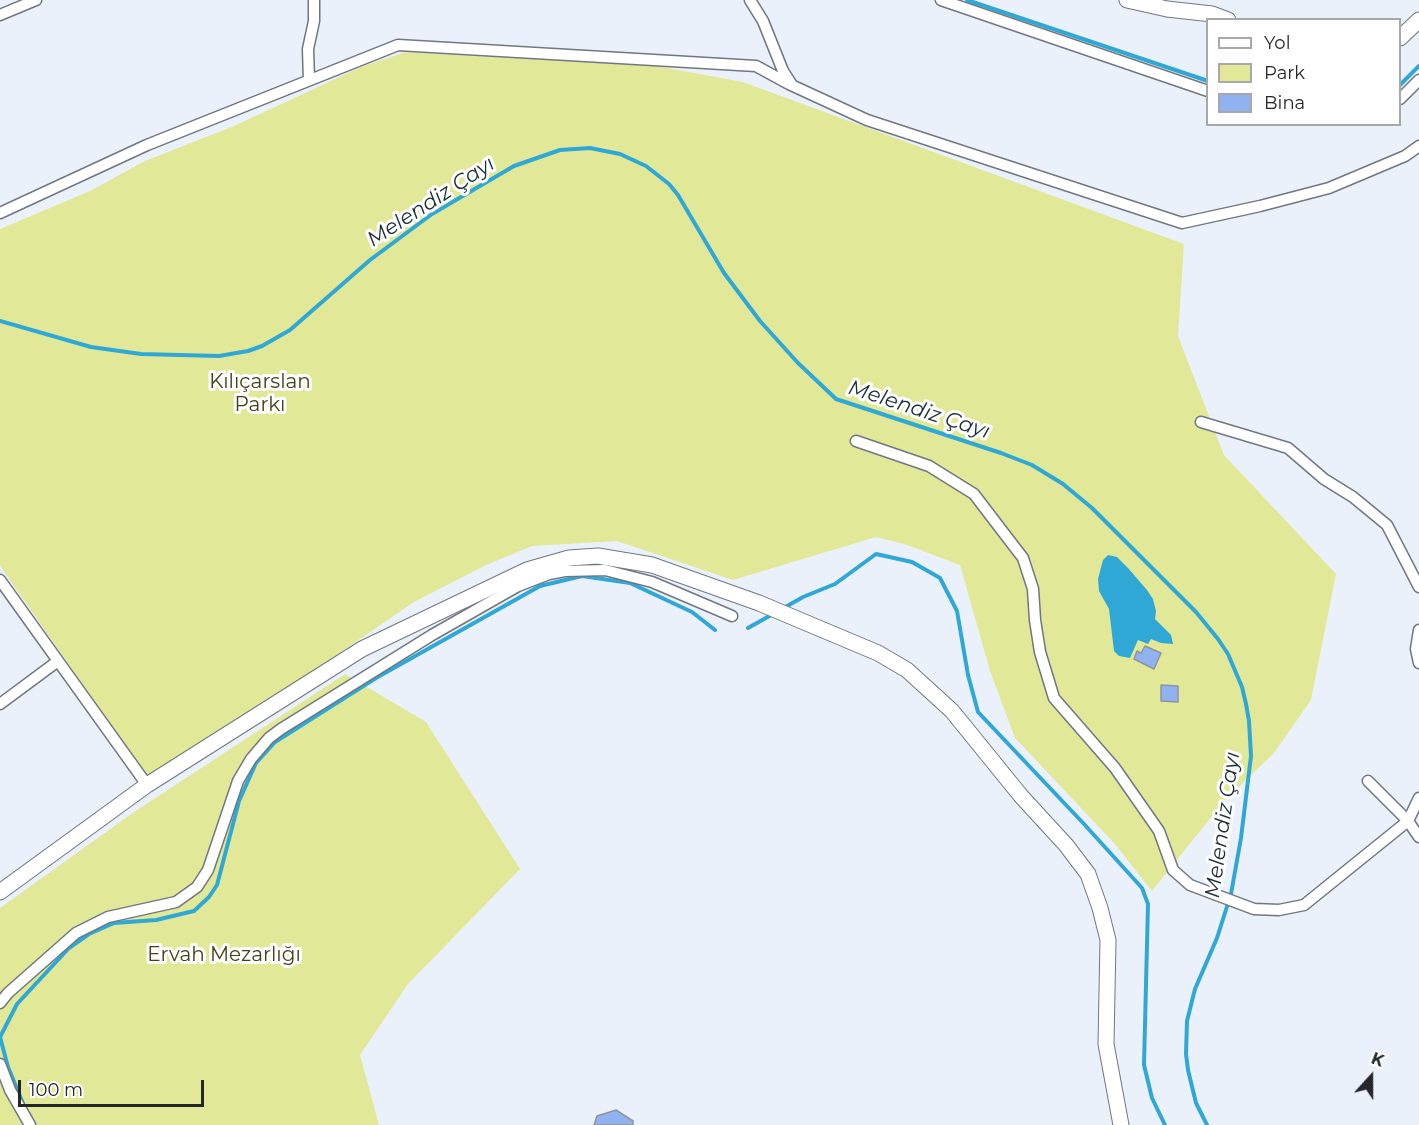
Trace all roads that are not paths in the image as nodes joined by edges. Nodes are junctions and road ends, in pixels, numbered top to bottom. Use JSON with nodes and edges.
{"nodes":[{"id":1,"x":36,"y":0,"type":"edge"},
{"id":2,"x":314,"y":0,"type":"edge"},
{"id":3,"x":750,"y":0,"type":"edge"},
{"id":4,"x":941,"y":0,"type":"edge"},
{"id":5,"x":1126,"y":0,"type":"edge"},
{"id":6,"x":0,"y":15,"type":"edge"},
{"id":7,"x":1223,"y":18,"type":"edge"},
{"id":8,"x":1419,"y":20,"type":"edge"},
{"id":9,"x":1401,"y":37,"type":"edge"},
{"id":10,"x":309,"y":80,"type":"junction"},
{"id":11,"x":1419,"y":80,"type":"edge"},
{"id":12,"x":793,"y":86,"type":"junction"},
{"id":13,"x":1206,"y":90,"type":"edge"},
{"id":14,"x":1401,"y":98,"type":"edge"},
{"id":15,"x":1419,"y":146,"type":"edge"},
{"id":16,"x":0,"y":213,"type":"edge"},
{"id":17,"x":1202,"y":422,"type":"dead end"},
{"id":18,"x":856,"y":441,"type":"dead end"},
{"id":19,"x":0,"y":580,"type":"edge"},
{"id":20,"x":1419,"y":587,"type":"edge"},
{"id":21,"x":732,"y":616,"type":"dead end"},
{"id":22,"x":1419,"y":630,"type":"edge"},
{"id":23,"x":58,"y":661,"type":"junction"},
{"id":24,"x":1419,"y":663,"type":"edge"},
{"id":25,"x":0,"y":704,"type":"edge"},
{"id":26,"x":1368,"y":781,"type":"dead end"},
{"id":27,"x":147,"y":785,"type":"junction"},
{"id":28,"x":1419,"y":798,"type":"edge"},
{"id":29,"x":1408,"y":821,"type":"junction"},
{"id":30,"x":1419,"y":837,"type":"edge"},
{"id":31,"x":0,"y":892,"type":"edge"},
{"id":32,"x":0,"y":1003,"type":"edge"},
{"id":33,"x":0,"y":1064,"type":"edge"},
{"id":34,"x":30,"y":1125,"type":"edge"},
{"id":35,"x":1120,"y":1125,"type":"edge"}],
"edges":[{"from":1,"to":6,"type":"street"},
{"from":2,"to":10,"type":"street"},
{"from":3,"to":12,"type":"street"},
{"from":4,"to":13,"type":"street"},
{"from":5,"to":7,"type":"main road"},
{"from":8,"to":9,"type":"main road"},
{"from":10,"to":12,"type":"street"},
{"from":10,"to":16,"type":"street"},
{"from":11,"to":14,"type":"street"},
{"from":12,"to":15,"type":"street"},
{"from":17,"to":20,"type":"street"},
{"from":18,"to":29,"type":"street"},
{"from":19,"to":23,"type":"street"},
{"from":21,"to":32,"type":"street"},
{"from":22,"to":24,"type":"street"},
{"from":23,"to":25,"type":"street"},
{"from":23,"to":27,"type":"street"},
{"from":26,"to":29,"type":"street"},
{"from":27,"to":31,"type":"main road"},
{"from":27,"to":35,"type":"main road"},
{"from":28,"to":29,"type":"street"},
{"from":29,"to":30,"type":"street"},
{"from":33,"to":34,"type":"street"}]}
